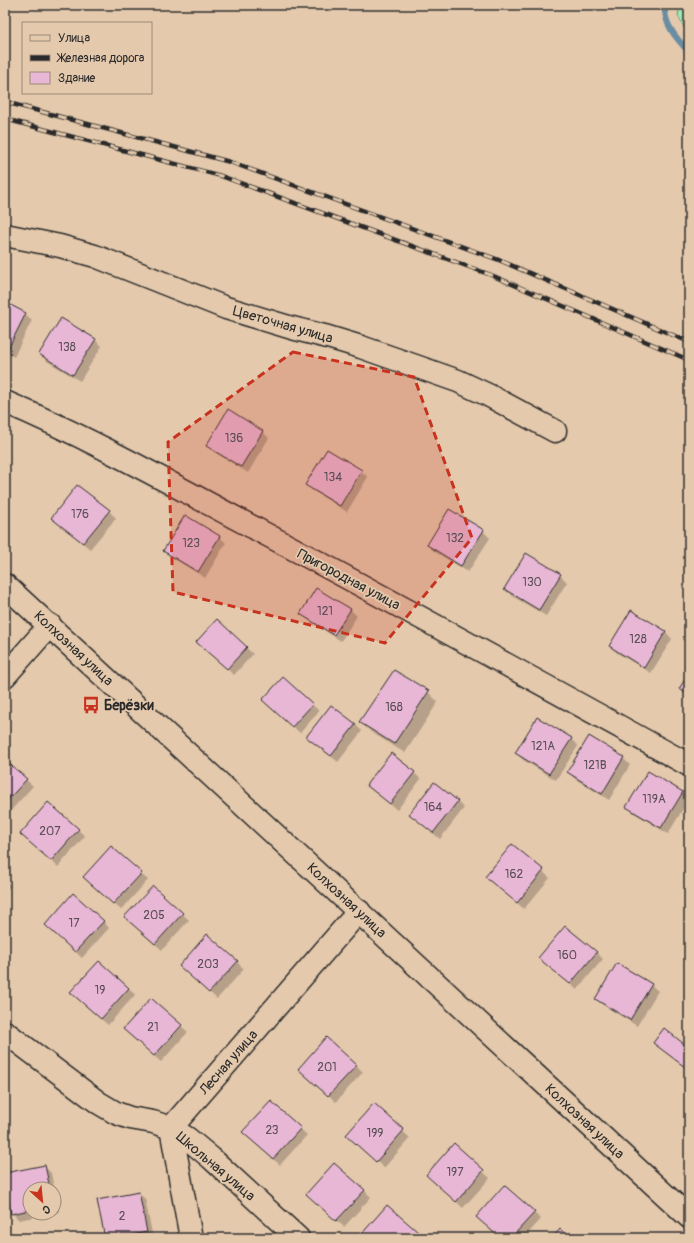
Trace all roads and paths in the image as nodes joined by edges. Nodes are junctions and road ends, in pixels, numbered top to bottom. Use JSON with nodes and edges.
{"nodes":[{"id":1,"x":5,"y":235,"type":"edge"},
{"id":2,"x":5,"y":402,"type":"edge"},
{"id":3,"x":555,"y":431,"type":"dead end"},
{"id":4,"x":5,"y":585,"type":"edge"},
{"id":5,"x":50,"y":625,"type":"junction"},
{"id":6,"x":5,"y":676,"type":"edge"},
{"id":7,"x":689,"y":765,"type":"edge"},
{"id":8,"x":359,"y":911,"type":"junction"},
{"id":9,"x":5,"y":1032,"type":"edge"},
{"id":10,"x":171,"y":1128,"type":"junction"},
{"id":11,"x":689,"y":1217,"type":"edge"},
{"id":12,"x":191,"y":1238,"type":"edge"},
{"id":13,"x":298,"y":1238,"type":"edge"}],
"edges":[{"from":1,"to":3,"type":"street","name":"Цветочная улица"},
{"from":2,"to":7,"type":"street","name":"Пригородная улица"},
{"from":4,"to":5,"type":"street","name":"Колхозная улица"},
{"from":5,"to":6,"type":"street"},
{"from":5,"to":8,"type":"street","name":"Колхозная улица"},
{"from":8,"to":10,"type":"street","name":"Лесная улица"},
{"from":8,"to":11,"type":"street","name":"Колхозная улица"},
{"from":9,"to":10,"type":"street","name":"Школьная улица"},
{"from":10,"to":12,"type":"street"},
{"from":10,"to":13,"type":"street","name":"Школьная улица"}]}
